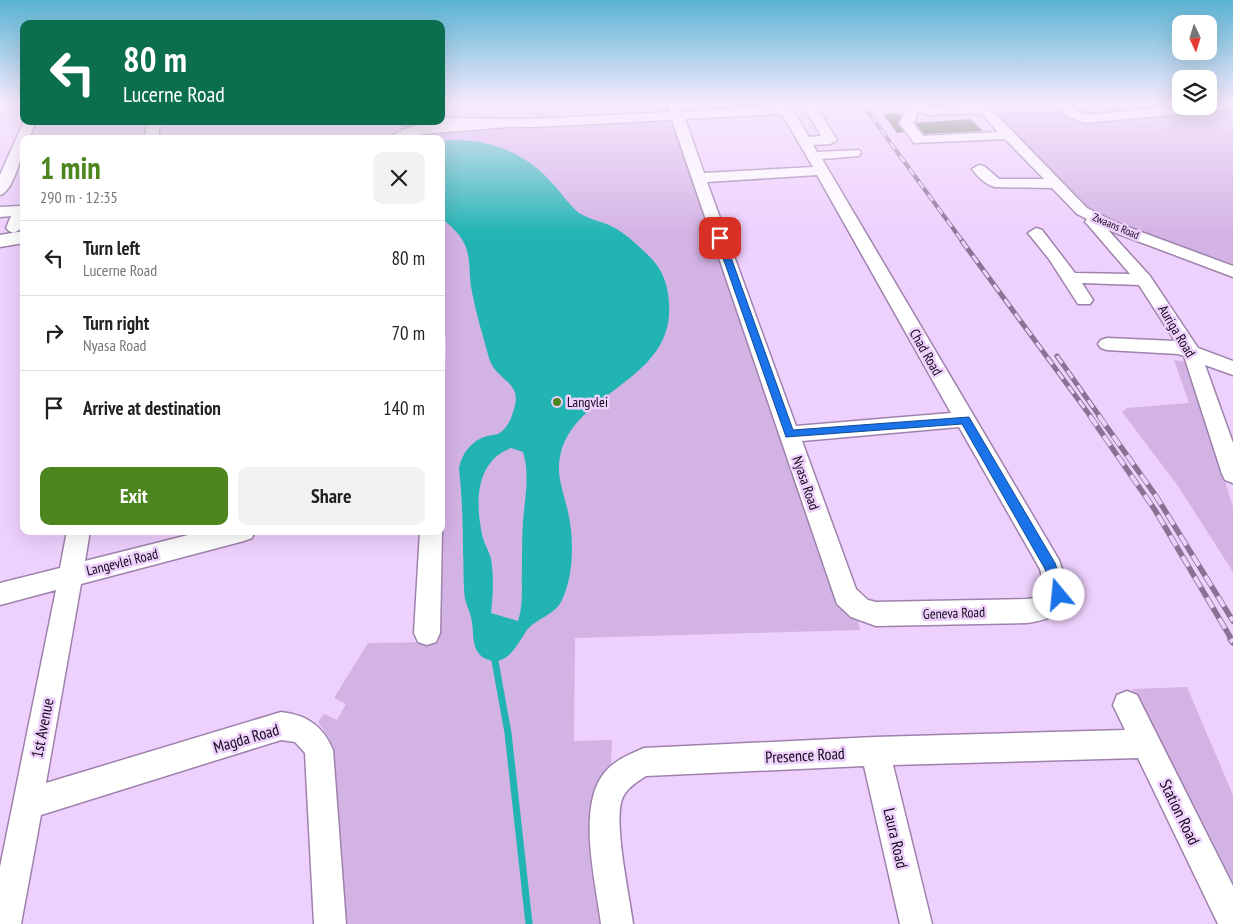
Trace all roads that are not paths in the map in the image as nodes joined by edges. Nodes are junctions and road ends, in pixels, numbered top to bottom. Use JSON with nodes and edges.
{"nodes":[{"id":1,"x":19,"y":147,"type":"edge"},
{"id":2,"x":688,"y":147,"type":"edge"},
{"id":3,"x":808,"y":147,"type":"edge"},
{"id":4,"x":822,"y":147,"type":"edge"},
{"id":5,"x":1021,"y":147,"type":"edge"},
{"id":6,"x":854,"y":153,"type":"dead end"},
{"id":7,"x":813,"y":156,"type":"junction"},
{"id":8,"x":979,"y":169,"type":"dead end"},
{"id":9,"x":699,"y":178,"type":"junction"},
{"id":10,"x":1056,"y":184,"type":"junction"},
{"id":11,"x":0,"y":191,"type":"edge"},
{"id":12,"x":1082,"y":211,"type":"junction"},
{"id":13,"x":0,"y":212,"type":"edge"},
{"id":14,"x":19,"y":233,"type":"edge"},
{"id":15,"x":1036,"y":233,"type":"dead end"},
{"id":16,"x":0,"y":241,"type":"edge"},
{"id":17,"x":1233,"y":272,"type":"edge"},
{"id":18,"x":1070,"y":278,"type":"junction"},
{"id":19,"x":1144,"y":280,"type":"junction"},
{"id":20,"x":1084,"y":300,"type":"dead end"},
{"id":21,"x":1107,"y":344,"type":"dead end"},
{"id":22,"x":1192,"y":353,"type":"junction"},
{"id":23,"x":1233,"y":368,"type":"edge"},
{"id":24,"x":965,"y":419,"type":"junction"},
{"id":25,"x":790,"y":434,"type":"junction"},
{"id":26,"x":1233,"y":474,"type":"edge"},
{"id":27,"x":78,"y":535,"type":"edge"},
{"id":28,"x":228,"y":535,"type":"edge"},
{"id":29,"x":431,"y":535,"type":"edge"},
{"id":30,"x":71,"y":575,"type":"junction"},
{"id":31,"x":0,"y":594,"type":"edge"},
{"id":32,"x":1056,"y":602,"type":"joint"},
{"id":33,"x":853,"y":604,"type":"joint"},
{"id":34,"x":427,"y":633,"type":"dead end"},
{"id":35,"x":1127,"y":705,"type":"dead end"},
{"id":36,"x":1147,"y":744,"type":"junction"},
{"id":37,"x":875,"y":752,"type":"junction"},
{"id":38,"x":27,"y":804,"type":"junction"},
{"id":39,"x":1233,"y":920,"type":"edge"},
{"id":40,"x":5,"y":924,"type":"edge"},
{"id":41,"x":330,"y":924,"type":"edge"},
{"id":42,"x":618,"y":924,"type":"edge"},
{"id":43,"x":916,"y":924,"type":"edge"}],
"edges":[{"from":1,"to":11,"type":"street"},
{"from":2,"to":9,"type":"street","name":"Nyasa Road"},
{"from":3,"to":7,"type":"street","name":"Chad Road"},
{"from":4,"to":7,"type":"street"},
{"from":5,"to":10,"type":"street","name":"Zwaans Road"},
{"from":6,"to":7,"type":"street"},
{"from":7,"to":9,"type":"street"},
{"from":7,"to":24,"type":"street","name":"Chad Road"},
{"from":8,"to":10,"type":"street"},
{"from":9,"to":25,"type":"street","name":"Nyasa Road"},
{"from":10,"to":12,"type":"street","name":"Zwaans Road"},
{"from":12,"to":17,"type":"street","name":"Zwaans Road"},
{"from":12,"to":19,"type":"street","name":"Auriga Road"},
{"from":13,"to":14,"type":"street"},
{"from":14,"to":16,"type":"main road"},
{"from":15,"to":18,"type":"street"},
{"from":18,"to":19,"type":"street"},
{"from":18,"to":20,"type":"street"},
{"from":19,"to":22,"type":"street","name":"Auriga Road"},
{"from":21,"to":22,"type":"street"},
{"from":22,"to":23,"type":"street"},
{"from":22,"to":26,"type":"street","name":"Auriga Road"},
{"from":24,"to":25,"type":"street"},
{"from":24,"to":32,"type":"street","name":"Chad Road"},
{"from":25,"to":33,"type":"street","name":"Nyasa Road"},
{"from":27,"to":30,"type":"street","name":"1st Avenue"},
{"from":28,"to":30,"type":"street","name":"Langevlei Road"},
{"from":29,"to":34,"type":"street"},
{"from":30,"to":31,"type":"street","name":"Langevlei Road"},
{"from":30,"to":38,"type":"street","name":"1st Avenue"},
{"from":32,"to":33,"type":"street","name":"Geneva Road"},
{"from":35,"to":36,"type":"street","name":"Station Road"},
{"from":36,"to":37,"type":"street","name":"Presence Road"},
{"from":36,"to":39,"type":"street","name":"Station Road"},
{"from":37,"to":42,"type":"street","name":"Presence Road"},
{"from":37,"to":43,"type":"street","name":"Laura Road"},
{"from":38,"to":40,"type":"street","name":"1st Avenue"},
{"from":38,"to":41,"type":"street","name":"Magda Road"}]}
